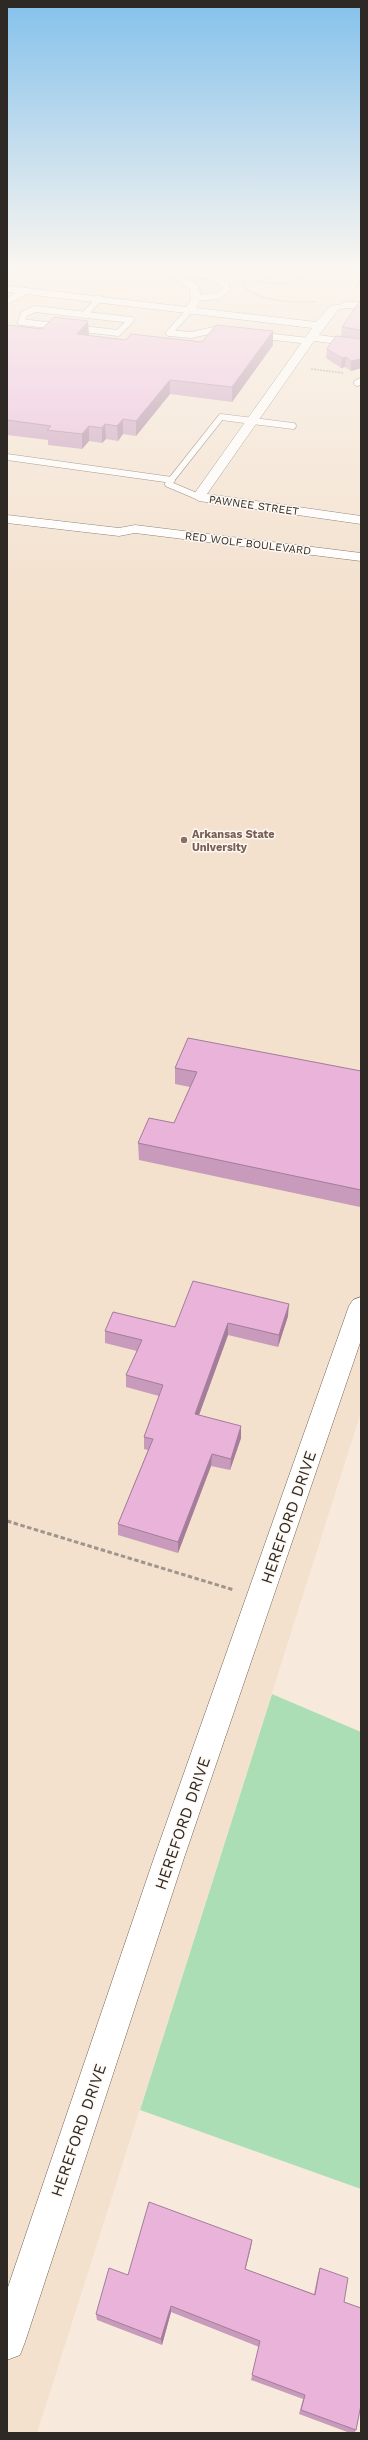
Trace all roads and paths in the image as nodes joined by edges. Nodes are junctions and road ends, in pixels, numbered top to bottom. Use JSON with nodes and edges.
{"nodes":[{"id":1,"x":280,"y":382,"type":"edge"},
{"id":2,"x":253,"y":421,"type":"junction"},
{"id":3,"x":293,"y":426,"type":"dead end"},
{"id":4,"x":7,"y":457,"type":"edge"},
{"id":5,"x":172,"y":480,"type":"junction"},
{"id":6,"x":199,"y":497,"type":"junction"},
{"id":7,"x":7,"y":509,"type":"edge"},
{"id":8,"x":7,"y":519,"type":"edge"},
{"id":9,"x":361,"y":520,"type":"edge"},
{"id":10,"x":135,"y":529,"type":"junction"},
{"id":11,"x":361,"y":557,"type":"edge"},
{"id":12,"x":361,"y":1306,"type":"edge"},
{"id":13,"x":7,"y":1521,"type":"edge"},
{"id":14,"x":260,"y":1597,"type":"junction"},
{"id":15,"x":7,"y":2342,"type":"edge"}],
"edges":[{"from":1,"to":2,"type":"main road","name":"PAWNEE STREET"},
{"from":2,"to":3,"type":"lane"},
{"from":2,"to":5,"type":"lane"},
{"from":2,"to":6,"type":"main road","name":"PAWNEE STREET"},
{"from":4,"to":5,"type":"lane"},
{"from":5,"to":6,"type":"lane"},
{"from":6,"to":9,"type":"main road","name":"PAWNEE STREET"},
{"from":7,"to":10,"type":"main road","name":"RED WOLF BOULEVARD"},
{"from":8,"to":10,"type":"main road","name":"RED WOLF BOULEVARD"},
{"from":10,"to":11,"type":"main road","name":"RED WOLF BOULEVARD"},
{"from":12,"to":14,"type":"main road","name":"HEREFORD DRIVE"},
{"from":13,"to":14,"type":"path"},
{"from":14,"to":15,"type":"main road","name":"HEREFORD DRIVE"}]}
